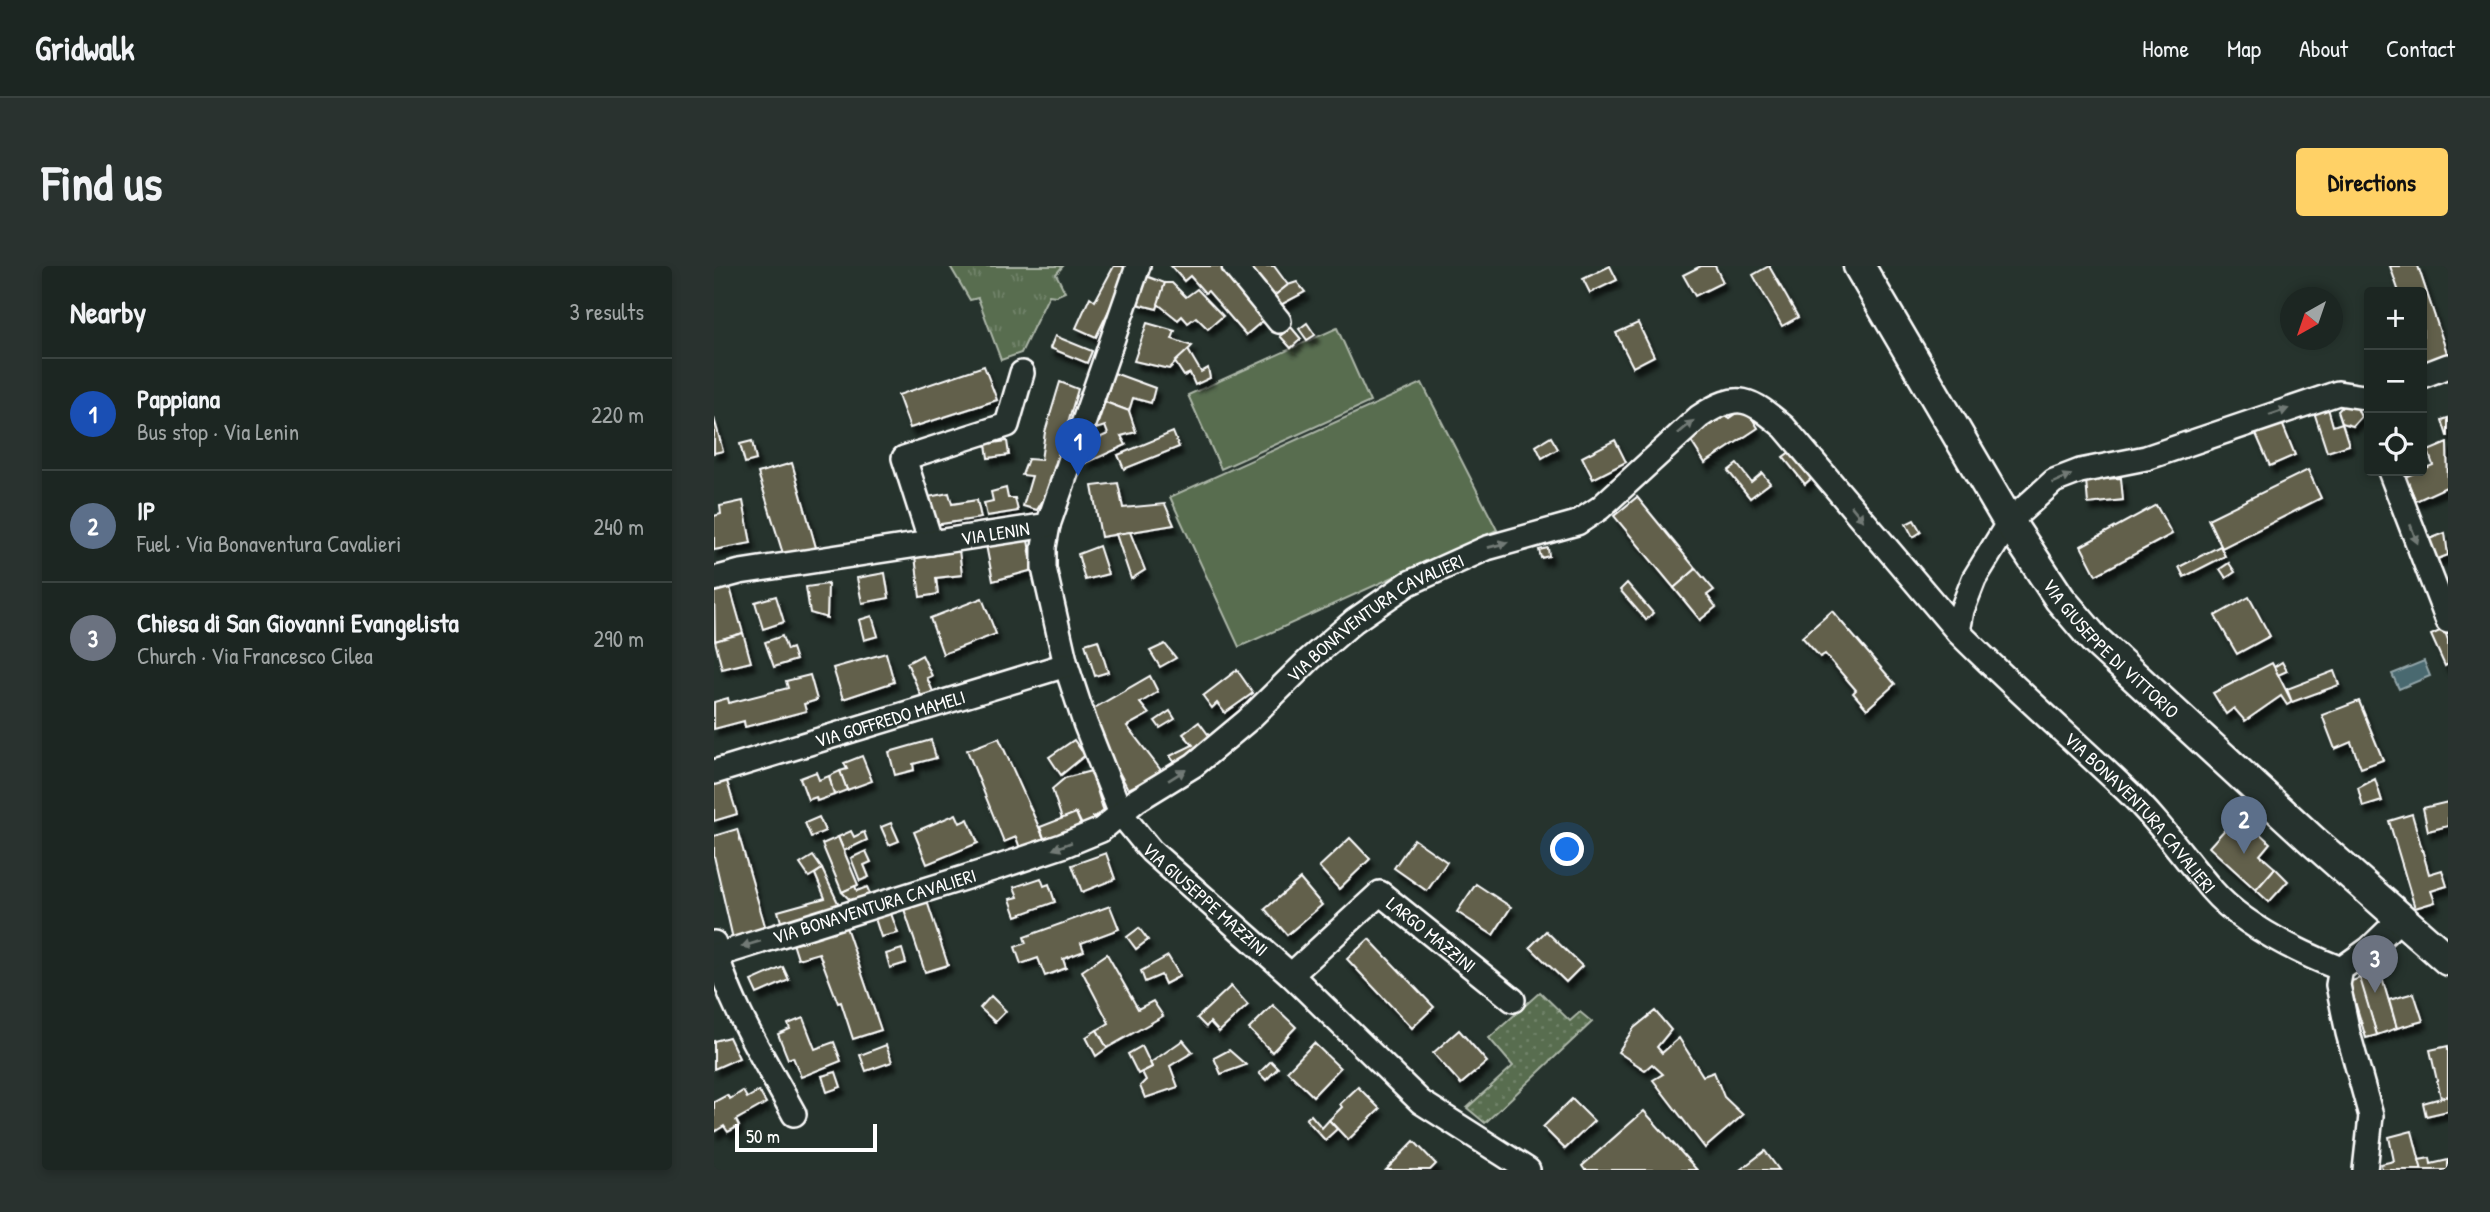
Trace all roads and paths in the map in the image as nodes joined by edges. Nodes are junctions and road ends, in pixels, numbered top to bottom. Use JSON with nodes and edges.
{"nodes":[{"id":1,"x":1138,"y":266,"type":"edge"},
{"id":2,"x":1234,"y":266,"type":"edge"},
{"id":3,"x":1859,"y":266,"type":"edge"},
{"id":4,"x":1279,"y":321,"type":"dead end"},
{"id":5,"x":2448,"y":366,"type":"edge"},
{"id":6,"x":1022,"y":373,"type":"dead end"},
{"id":7,"x":2427,"y":374,"type":"edge"},
{"id":8,"x":2364,"y":400,"type":"edge"},
{"id":9,"x":2392,"y":476,"type":"edge"},
{"id":10,"x":2010,"y":522,"type":"junction"},
{"id":11,"x":1048,"y":525,"type":"junction"},
{"id":12,"x":931,"y":543,"type":"junction"},
{"id":13,"x":714,"y":579,"type":"edge"},
{"id":14,"x":2448,"y":621,"type":"edge"},
{"id":15,"x":1958,"y":632,"type":"junction"},
{"id":16,"x":1066,"y":665,"type":"junction"},
{"id":17,"x":714,"y":772,"type":"edge"},
{"id":18,"x":1121,"y":814,"type":"junction"},
{"id":19,"x":2401,"y":918,"type":"junction"},
{"id":20,"x":715,"y":951,"type":"edge"},
{"id":21,"x":2448,"y":960,"type":"edge"},
{"id":22,"x":2342,"y":969,"type":"junction"},
{"id":23,"x":1291,"y":975,"type":"junction"},
{"id":24,"x":1513,"y":1000,"type":"dead end"},
{"id":25,"x":794,"y":1114,"type":"dead end"},
{"id":26,"x":1528,"y":1170,"type":"edge"},
{"id":27,"x":2365,"y":1170,"type":"edge"}],
"edges":[{"from":1,"to":11,"type":"street","name":"VIA LENIN"},
{"from":2,"to":4,"type":"street"},
{"from":3,"to":10,"type":"main road","name":"VIA GIUSEPPE DI VITTORIO"},
{"from":5,"to":7,"type":"street"},
{"from":6,"to":12,"type":"street"},
{"from":10,"to":8,"type":"street","one_way":true},
{"from":9,"to":14,"type":"street","one_way":true},
{"from":10,"to":15,"type":"street"},
{"from":10,"to":19,"type":"main road","name":"VIA GIUSEPPE DI VITTORIO"},
{"from":11,"to":12,"type":"street","name":"VIA LENIN"},
{"from":11,"to":16,"type":"street","name":"VIA GIUSEPPE MAZZINI"},
{"from":12,"to":13,"type":"street","name":"VIA LENIN"},
{"from":18,"to":15,"type":"street","name":"VIA BONAVENTURA CAVALIERI","one_way":true},
{"from":15,"to":22,"type":"street","name":"VIA BONAVENTURA CAVALIERI"},
{"from":16,"to":17,"type":"street","name":"VIA GOFFREDO MAMELI"},
{"from":16,"to":18,"type":"street","name":"VIA GIUSEPPE MAZZINI"},
{"from":18,"to":20,"type":"street","name":"VIA BONAVENTURA CAVALIERI","one_way":true},
{"from":18,"to":23,"type":"street","name":"VIA GIUSEPPE MAZZINI"},
{"from":19,"to":21,"type":"main road","name":"VIA GIUSEPPE DI VITTORIO"},
{"from":19,"to":22,"type":"street"},
{"from":20,"to":25,"type":"street"},
{"from":22,"to":27,"type":"street"},
{"from":23,"to":24,"type":"street","name":"LARGO MAZZINI"},
{"from":23,"to":26,"type":"street","name":"VIA GIUSEPPE MAZZINI"}]}
